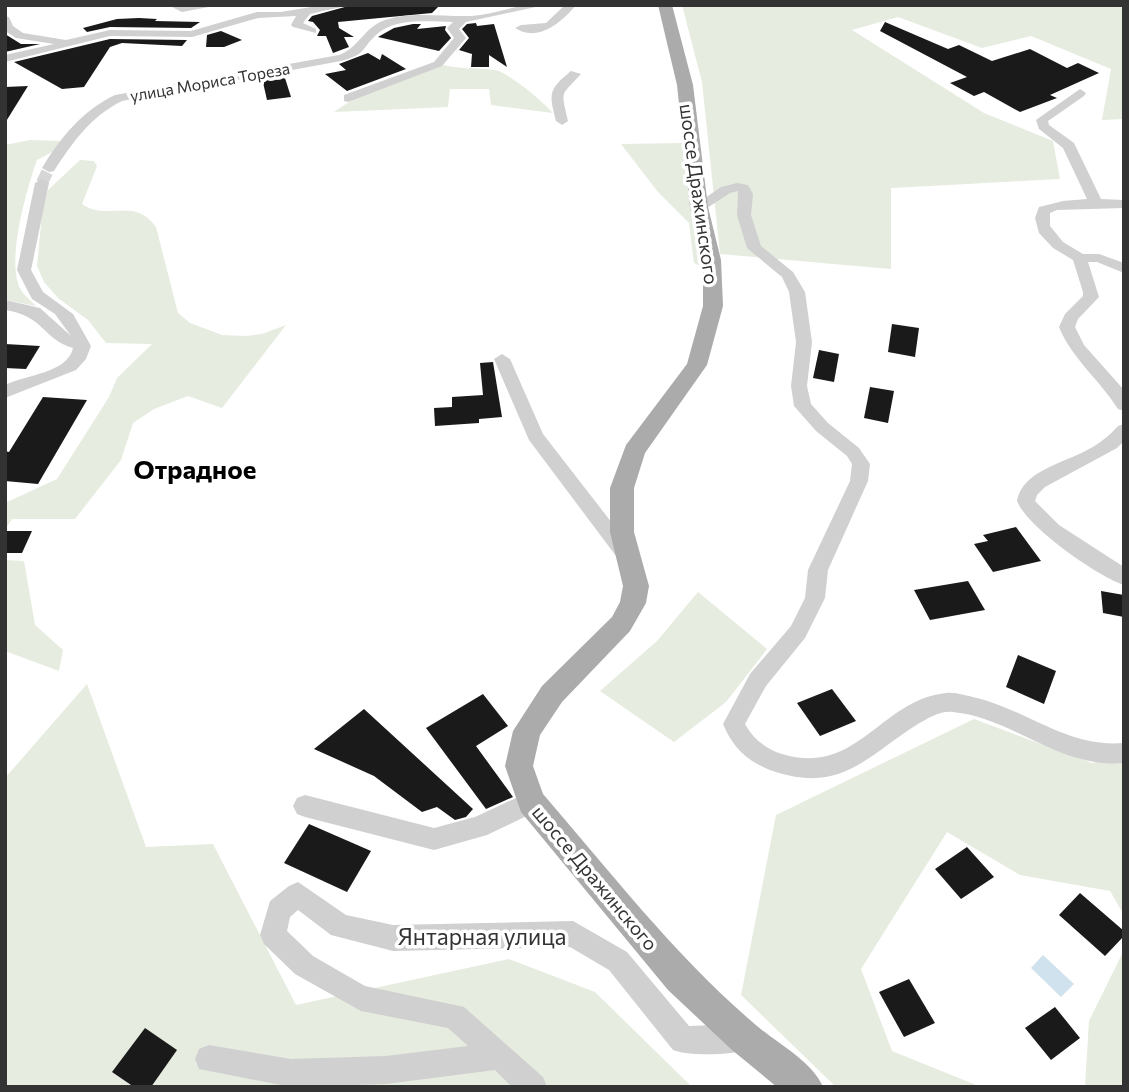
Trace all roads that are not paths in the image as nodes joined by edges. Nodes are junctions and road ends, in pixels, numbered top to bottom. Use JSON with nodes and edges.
{"nodes":[{"id":1,"x":173,"y":5,"type":"edge"},
{"id":2,"x":214,"y":5,"type":"edge"},
{"id":3,"x":345,"y":5,"type":"edge"},
{"id":4,"x":540,"y":5,"type":"edge"},
{"id":5,"x":571,"y":5,"type":"edge"},
{"id":6,"x":665,"y":5,"type":"edge"},
{"id":7,"x":482,"y":6,"type":"edge"},
{"id":8,"x":520,"y":10,"type":"junction"},
{"id":9,"x":307,"y":12,"type":"junction"},
{"id":10,"x":5,"y":19,"type":"edge"},
{"id":11,"x":463,"y":19,"type":"junction"},
{"id":12,"x":521,"y":28,"type":"dead end"},
{"id":13,"x":312,"y":31,"type":"dead end"},
{"id":14,"x":67,"y":44,"type":"junction"},
{"id":15,"x":5,"y":59,"type":"edge"},
{"id":16,"x":559,"y":71,"type":"dead end"},
{"id":17,"x":1080,"y":93,"type":"dead end"},
{"id":18,"x":348,"y":98,"type":"dead end"},
{"id":19,"x":562,"y":121,"type":"dead end"},
{"id":20,"x":49,"y":169,"type":"tunnel mouth"},
{"id":21,"x":42,"y":183,"type":"tunnel mouth"},
{"id":22,"x":1096,"y":204,"type":"junction"},
{"id":23,"x":1124,"y":204,"type":"edge"},
{"id":24,"x":698,"y":207,"type":"junction"},
{"id":25,"x":1080,"y":258,"type":"junction"},
{"id":26,"x":1124,"y":269,"type":"edge"},
{"id":27,"x":5,"y":305,"type":"edge"},
{"id":28,"x":83,"y":346,"type":"junction"},
{"id":29,"x":502,"y":359,"type":"dead end"},
{"id":30,"x":1105,"y":374,"type":"junction"},
{"id":31,"x":1124,"y":382,"type":"edge"},
{"id":32,"x":5,"y":393,"type":"edge"},
{"id":33,"x":1124,"y":405,"type":"edge"},
{"id":34,"x":1124,"y":430,"type":"edge"},
{"id":35,"x":628,"y":557,"type":"junction"},
{"id":36,"x":1124,"y":577,"type":"edge"},
{"id":37,"x":1124,"y":753,"type":"edge"},
{"id":38,"x":531,"y":802,"type":"junction"},
{"id":39,"x":305,"y":806,"type":"dead end"},
{"id":40,"x":744,"y":1038,"type":"junction"},
{"id":41,"x":501,"y":1056,"type":"junction"},
{"id":42,"x":209,"y":1059,"type":"dead end"},
{"id":43,"x":533,"y":1087,"type":"edge"},
{"id":44,"x":805,"y":1087,"type":"edge"}],
"edges":[{"from":1,"to":2,"type":"street"},
{"from":3,"to":9,"type":"street"},
{"from":4,"to":8,"type":"street"},
{"from":5,"to":12,"type":"street"},
{"from":6,"to":24,"type":"main road","name":"шоссе Дражинского"},
{"from":7,"to":8,"type":"street"},
{"from":8,"to":11,"type":"street"},
{"from":9,"to":13,"type":"street"},
{"from":9,"to":14,"type":"street"},
{"from":10,"to":14,"type":"street"},
{"from":11,"to":18,"type":"street"},
{"from":11,"to":20,"type":"street","name":"улица Мориса Тореза"},
{"from":14,"to":15,"type":"street"},
{"from":16,"to":19,"type":"street"},
{"from":17,"to":22,"type":"street"},
{"from":21,"to":28,"type":"street"},
{"from":22,"to":23,"type":"street"},
{"from":22,"to":25,"type":"street"},
{"from":24,"to":35,"type":"main road","name":"шоссе Дражинского"},
{"from":24,"to":37,"type":"street"},
{"from":25,"to":26,"type":"street"},
{"from":25,"to":30,"type":"street"},
{"from":27,"to":28,"type":"street"},
{"from":28,"to":32,"type":"street"},
{"from":29,"to":35,"type":"street"},
{"from":30,"to":31,"type":"street"},
{"from":30,"to":33,"type":"street"},
{"from":34,"to":36,"type":"street"},
{"from":35,"to":38,"type":"main road","name":"шоссе Дражинского"},
{"from":38,"to":39,"type":"street"},
{"from":38,"to":40,"type":"main road","name":"шоссе Дражинского"},
{"from":40,"to":41,"type":"street","name":"Янтарная улица"},
{"from":40,"to":44,"type":"main road","name":"шоссе Дражинского"},
{"from":41,"to":42,"type":"street"},
{"from":41,"to":43,"type":"street","name":"Янтарная улица"}]}
